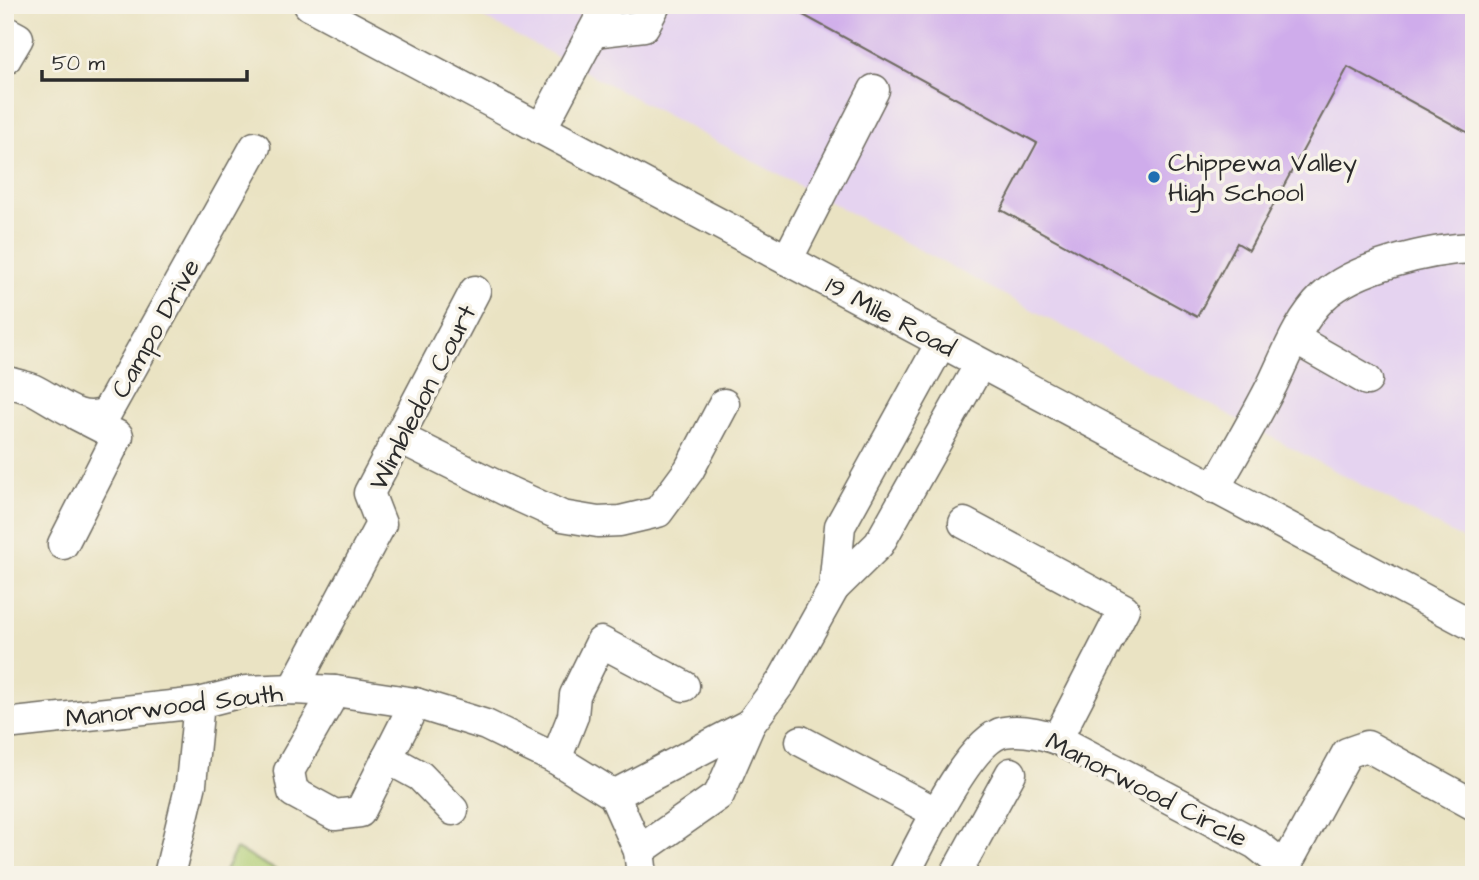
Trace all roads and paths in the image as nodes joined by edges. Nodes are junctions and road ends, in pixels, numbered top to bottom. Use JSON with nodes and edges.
{"nodes":[{"id":1,"x":309,"y":5,"type":"edge"},
{"id":2,"x":607,"y":5,"type":"edge"},
{"id":3,"x":655,"y":5,"type":"edge"},
{"id":4,"x":5,"y":31,"type":"edge"},
{"id":5,"x":593,"y":32,"type":"junction"},
{"id":6,"x":5,"y":60,"type":"edge"},
{"id":7,"x":874,"y":90,"type":"dead end"},
{"id":8,"x":541,"y":129,"type":"junction"},
{"id":9,"x":255,"y":147,"type":"dead end"},
{"id":10,"x":1474,"y":248,"type":"edge"},
{"id":11,"x":787,"y":260,"type":"junction"},
{"id":12,"x":475,"y":291,"type":"dead end"},
{"id":13,"x":1295,"y":339,"type":"junction"},
{"id":14,"x":941,"y":343,"type":"junction"},
{"id":15,"x":980,"y":364,"type":"junction"},
{"id":16,"x":1367,"y":380,"type":"dead end"},
{"id":17,"x":5,"y":381,"type":"edge"},
{"id":18,"x":724,"y":404,"type":"dead end"},
{"id":19,"x":77,"y":414,"type":"junction"},
{"id":20,"x":398,"y":437,"type":"junction"},
{"id":21,"x":1214,"y":489,"type":"junction"},
{"id":22,"x":964,"y":523,"type":"dead end"},
{"id":23,"x":63,"y":544,"type":"dead end"},
{"id":24,"x":834,"y":588,"type":"junction"},
{"id":25,"x":1474,"y":626,"type":"edge"},
{"id":26,"x":684,"y":686,"type":"dead end"},
{"id":27,"x":293,"y":689,"type":"junction"},
{"id":28,"x":335,"y":691,"type":"junction"},
{"id":29,"x":199,"y":703,"type":"junction"},
{"id":30,"x":415,"y":703,"type":"junction"},
{"id":31,"x":5,"y":724,"type":"edge"},
{"id":32,"x":750,"y":724,"type":"junction"},
{"id":33,"x":1057,"y":739,"type":"junction"},
{"id":34,"x":801,"y":741,"type":"dead end"},
{"id":35,"x":387,"y":758,"type":"junction"},
{"id":36,"x":556,"y":759,"type":"junction"},
{"id":37,"x":1011,"y":773,"type":"dead end"},
{"id":38,"x":614,"y":795,"type":"junction"},
{"id":39,"x":1474,"y":805,"type":"edge"},
{"id":40,"x":453,"y":810,"type":"dead end"},
{"id":41,"x":937,"y":813,"type":"junction"},
{"id":42,"x":640,"y":863,"type":"edge"},
{"id":43,"x":1286,"y":871,"type":"edge"},
{"id":44,"x":169,"y":875,"type":"edge"},
{"id":45,"x":904,"y":875,"type":"edge"},
{"id":46,"x":955,"y":875,"type":"edge"}],
"edges":[{"from":1,"to":8,"type":"street","name":"19 Mile Road"},
{"from":2,"to":5,"type":"street"},
{"from":3,"to":5,"type":"street"},
{"from":4,"to":6,"type":"street"},
{"from":5,"to":8,"type":"street"},
{"from":7,"to":11,"type":"street"},
{"from":8,"to":11,"type":"street","name":"19 Mile Road"},
{"from":9,"to":19,"type":"street","name":"Campo Drive"},
{"from":10,"to":13,"type":"street"},
{"from":11,"to":14,"type":"street","name":"19 Mile Road"},
{"from":12,"to":20,"type":"street","name":"Wimbledon Court"},
{"from":13,"to":16,"type":"street"},
{"from":13,"to":21,"type":"street"},
{"from":14,"to":15,"type":"street","name":"19 Mile Road"},
{"from":14,"to":24,"type":"street"},
{"from":15,"to":21,"type":"street","name":"19 Mile Road"},
{"from":15,"to":24,"type":"street"},
{"from":17,"to":19,"type":"street","name":"Campo Drive"},
{"from":18,"to":20,"type":"street"},
{"from":19,"to":23,"type":"street"},
{"from":20,"to":27,"type":"street","name":"Wimbledon Court"},
{"from":21,"to":25,"type":"street","name":"19 Mile Road"},
{"from":22,"to":33,"type":"street"},
{"from":24,"to":32,"type":"street"},
{"from":26,"to":36,"type":"street"},
{"from":27,"to":28,"type":"street","name":"Manorwood South"},
{"from":27,"to":29,"type":"street","name":"Manorwood South"},
{"from":28,"to":30,"type":"street","name":"Manorwood South"},
{"from":28,"to":35,"type":"street"},
{"from":29,"to":31,"type":"street","name":"Manorwood South"},
{"from":29,"to":44,"type":"street"},
{"from":30,"to":35,"type":"street"},
{"from":30,"to":36,"type":"street","name":"Manorwood South"},
{"from":32,"to":38,"type":"street"},
{"from":32,"to":42,"type":"street"},
{"from":33,"to":41,"type":"street","name":"Manorwood Circle"},
{"from":33,"to":43,"type":"street","name":"Manorwood Circle"},
{"from":34,"to":41,"type":"street"},
{"from":35,"to":40,"type":"street"},
{"from":36,"to":38,"type":"street","name":"Manorwood South"},
{"from":37,"to":46,"type":"street"},
{"from":38,"to":42,"type":"street"},
{"from":39,"to":43,"type":"street"},
{"from":41,"to":45,"type":"street","name":"Manorwood Circle"}]}
